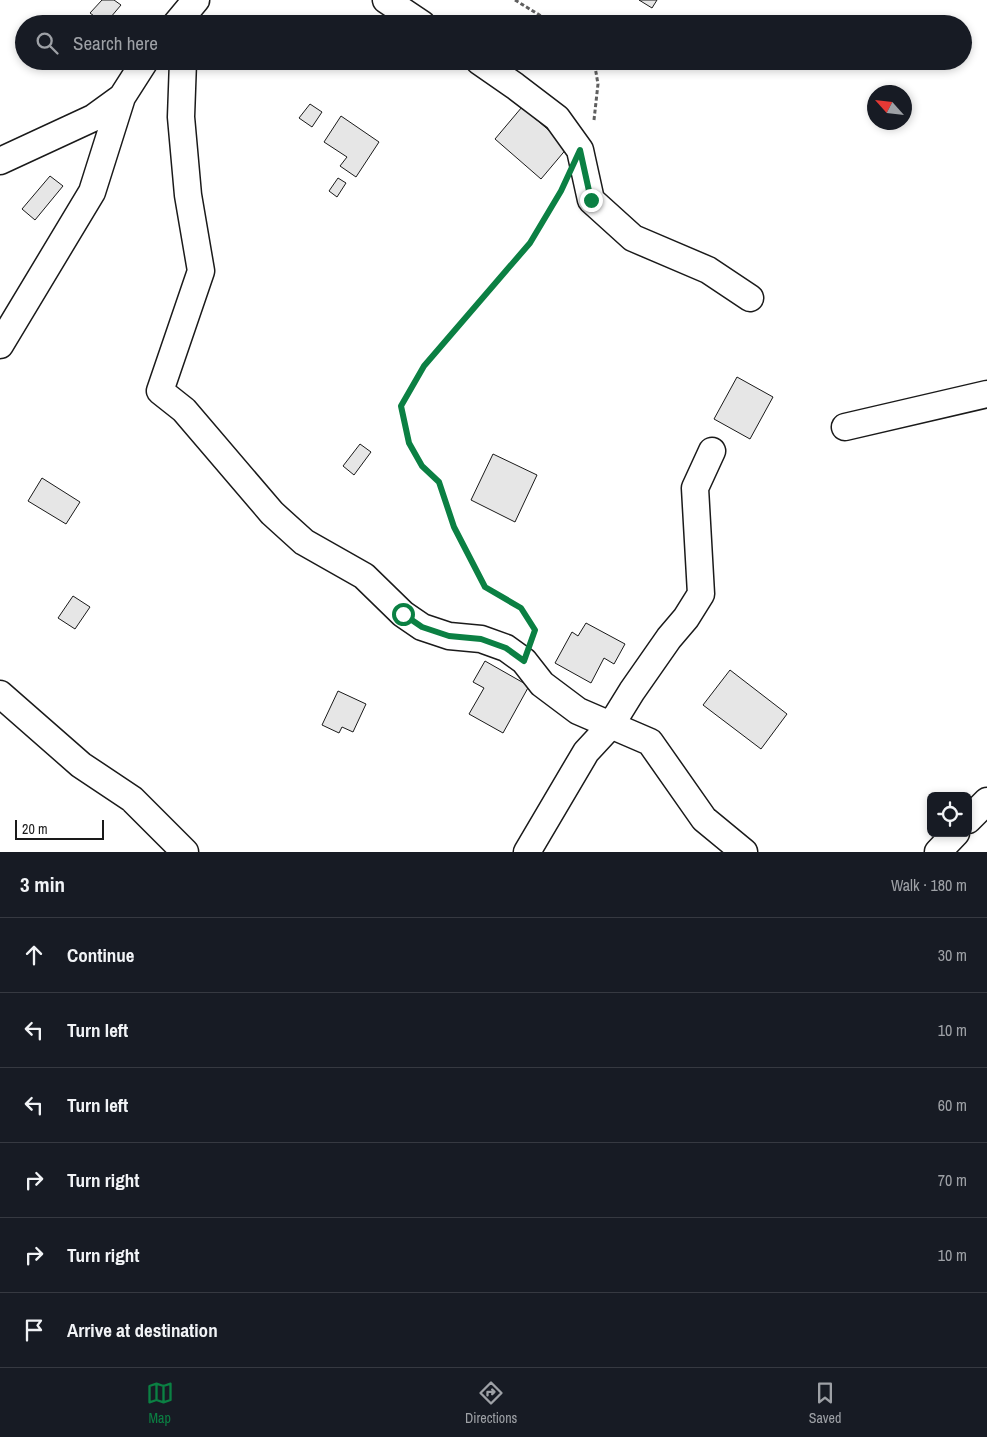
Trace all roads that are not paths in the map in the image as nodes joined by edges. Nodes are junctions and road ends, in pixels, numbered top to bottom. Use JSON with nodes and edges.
{"nodes":[{"id":1,"x":386,"y":0,"type":"edge"},
{"id":2,"x":408,"y":15,"type":"edge"},
{"id":3,"x":139,"y":70,"type":"edge"},
{"id":4,"x":183,"y":70,"type":"edge"},
{"id":5,"x":491,"y":70,"type":"edge"},
{"id":6,"x":122,"y":97,"type":"junction"},
{"id":7,"x":0,"y":161,"type":"edge"},
{"id":8,"x":750,"y":298,"type":"dead end"},
{"id":9,"x":0,"y":345,"type":"edge"},
{"id":10,"x":987,"y":394,"type":"edge"},
{"id":11,"x":845,"y":427,"type":"dead end"},
{"id":12,"x":712,"y":451,"type":"dead end"},
{"id":13,"x":0,"y":694,"type":"edge"},
{"id":14,"x":611,"y":725,"type":"junction"},
{"id":15,"x":987,"y":801,"type":"edge"},
{"id":16,"x":972,"y":816,"type":"edge"},
{"id":17,"x":952,"y":837,"type":"edge"},
{"id":18,"x":185,"y":852,"type":"edge"},
{"id":19,"x":527,"y":852,"type":"edge"},
{"id":20,"x":744,"y":852,"type":"edge"},
{"id":21,"x":938,"y":852,"type":"edge"}],
"edges":[{"from":1,"to":2,"type":"street"},
{"from":3,"to":6,"type":"street"},
{"from":4,"to":14,"type":"street"},
{"from":5,"to":8,"type":"street"},
{"from":6,"to":7,"type":"street"},
{"from":6,"to":9,"type":"street"},
{"from":10,"to":11,"type":"street"},
{"from":12,"to":14,"type":"street"},
{"from":13,"to":18,"type":"street"},
{"from":14,"to":19,"type":"street"},
{"from":14,"to":20,"type":"street"},
{"from":15,"to":16,"type":"street"},
{"from":17,"to":21,"type":"street"}]}
